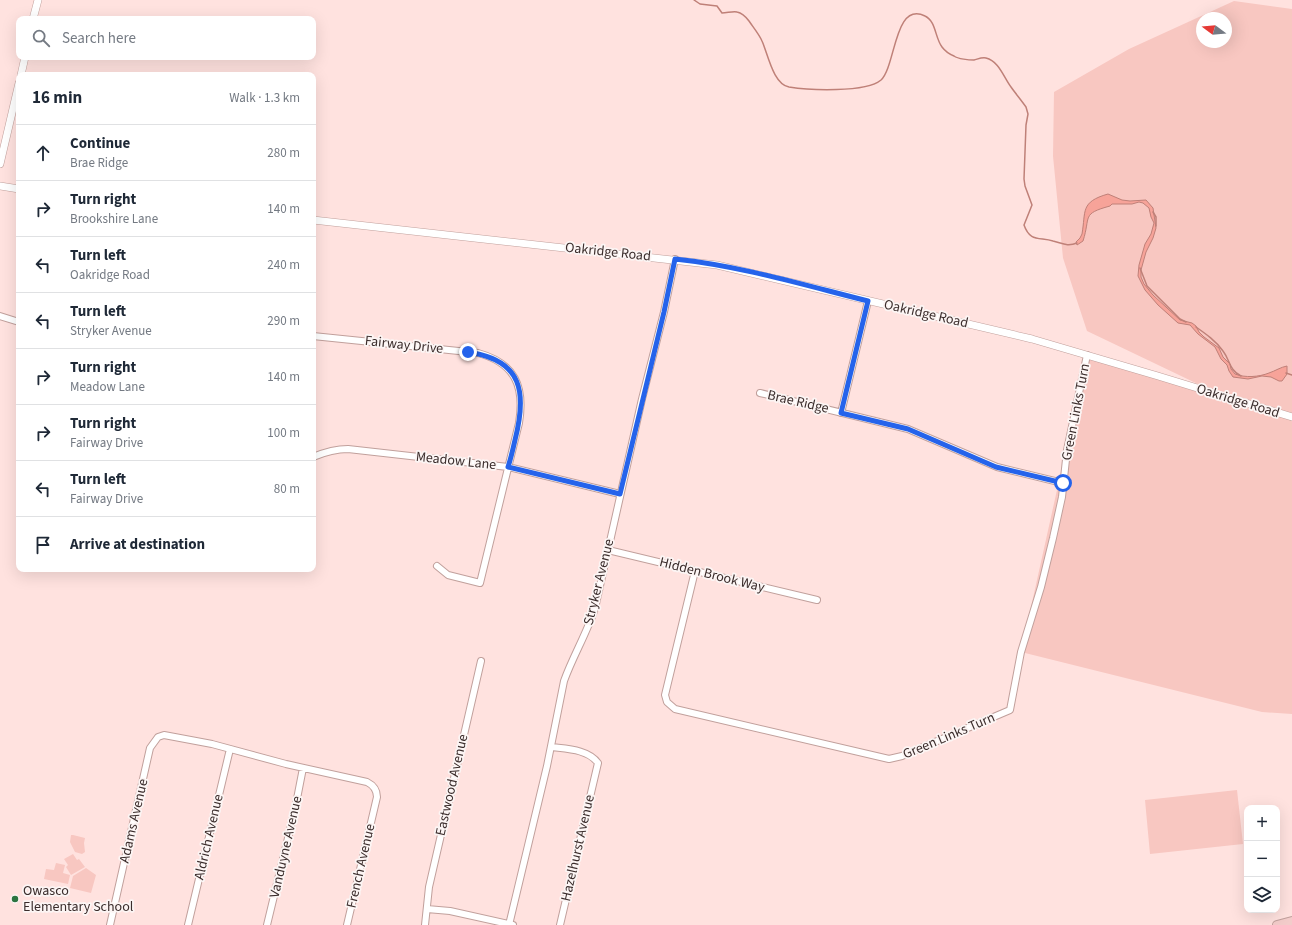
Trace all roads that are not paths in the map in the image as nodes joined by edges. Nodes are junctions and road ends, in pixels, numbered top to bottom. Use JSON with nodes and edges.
{"nodes":[{"id":1,"x":38,"y":0,"type":"edge"},
{"id":2,"x":35,"y":16,"type":"edge"},
{"id":3,"x":24,"y":60,"type":"edge"},
{"id":4,"x":22,"y":72,"type":"edge"},
{"id":5,"x":16,"y":96,"type":"edge"},
{"id":6,"x":0,"y":164,"type":"edge"},
{"id":7,"x":0,"y":186,"type":"edge"},
{"id":8,"x":16,"y":189,"type":"edge"},
{"id":9,"x":316,"y":220,"type":"edge"},
{"id":10,"x":675,"y":259,"type":"junction"},
{"id":11,"x":868,"y":301,"type":"junction"},
{"id":12,"x":0,"y":316,"type":"edge"},
{"id":13,"x":16,"y":321,"type":"edge"},
{"id":14,"x":316,"y":336,"type":"edge"},
{"id":15,"x":1087,"y":355,"type":"junction"},
{"id":16,"x":760,"y":393,"type":"dead end"},
{"id":17,"x":841,"y":413,"type":"junction"},
{"id":18,"x":1292,"y":418,"type":"edge"},
{"id":19,"x":316,"y":455,"type":"edge"},
{"id":20,"x":508,"y":467,"type":"junction"},
{"id":21,"x":1063,"y":483,"type":"junction"},
{"id":22,"x":620,"y":494,"type":"junction"},
{"id":23,"x":608,"y":550,"type":"junction"},
{"id":24,"x":437,"y":566,"type":"dead end"},
{"id":25,"x":696,"y":571,"type":"junction"},
{"id":26,"x":817,"y":600,"type":"dead end"},
{"id":27,"x":481,"y":661,"type":"dead end"},
{"id":28,"x":550,"y":746,"type":"junction"},
{"id":29,"x":230,"y":749,"type":"junction"},
{"id":30,"x":303,"y":768,"type":"junction"},
{"id":31,"x":427,"y":909,"type":"junction"},
{"id":32,"x":1292,"y":921,"type":"edge"},
{"id":33,"x":110,"y":925,"type":"edge"},
{"id":34,"x":188,"y":925,"type":"edge"},
{"id":35,"x":267,"y":925,"type":"edge"},
{"id":36,"x":347,"y":925,"type":"edge"},
{"id":37,"x":425,"y":925,"type":"edge"},
{"id":38,"x":510,"y":925,"type":"edge"},
{"id":39,"x":560,"y":925,"type":"edge"},
{"id":40,"x":1277,"y":925,"type":"edge"}],
"edges":[{"from":1,"to":2,"type":"street"},
{"from":3,"to":4,"type":"street"},
{"from":5,"to":6,"type":"street"},
{"from":7,"to":8,"type":"street"},
{"from":9,"to":10,"type":"street","name":"Oakridge Road"},
{"from":10,"to":11,"type":"street","name":"Oakridge Road"},
{"from":10,"to":22,"type":"street","name":"Stryker Avenue"},
{"from":11,"to":15,"type":"street","name":"Oakridge Road"},
{"from":11,"to":17,"type":"street"},
{"from":12,"to":13,"type":"street"},
{"from":14,"to":20,"type":"street","name":"Fairway Drive"},
{"from":15,"to":18,"type":"street","name":"Oakridge Road"},
{"from":15,"to":21,"type":"street","name":"Green Links Turn"},
{"from":16,"to":17,"type":"street","name":"Brae Ridge"},
{"from":17,"to":21,"type":"street","name":"Brae Ridge"},
{"from":19,"to":20,"type":"street","name":"Meadow Lane"},
{"from":20,"to":22,"type":"street","name":"Meadow Lane"},
{"from":20,"to":24,"type":"street","name":"Fairway Drive"},
{"from":21,"to":25,"type":"street","name":"Green Links Turn"},
{"from":22,"to":23,"type":"street","name":"Stryker Avenue"},
{"from":23,"to":25,"type":"street","name":"Hidden Brook Way"},
{"from":23,"to":28,"type":"street","name":"Stryker Avenue"},
{"from":25,"to":26,"type":"street","name":"Hidden Brook Way"},
{"from":27,"to":31,"type":"street","name":"Eastwood Avenue"},
{"from":28,"to":38,"type":"street","name":"Stryker Avenue"},
{"from":28,"to":39,"type":"street","name":"Hazelhurst Avenue"},
{"from":29,"to":30,"type":"street"},
{"from":29,"to":33,"type":"street","name":"Adams Avenue"},
{"from":29,"to":34,"type":"street","name":"Aldrich Avenue"},
{"from":30,"to":35,"type":"street","name":"Vanduyne Avenue"},
{"from":30,"to":36,"type":"street","name":"French Avenue"},
{"from":31,"to":37,"type":"street","name":"Eastwood Avenue"},
{"from":31,"to":38,"type":"street"},
{"from":32,"to":40,"type":"main road"}]}
